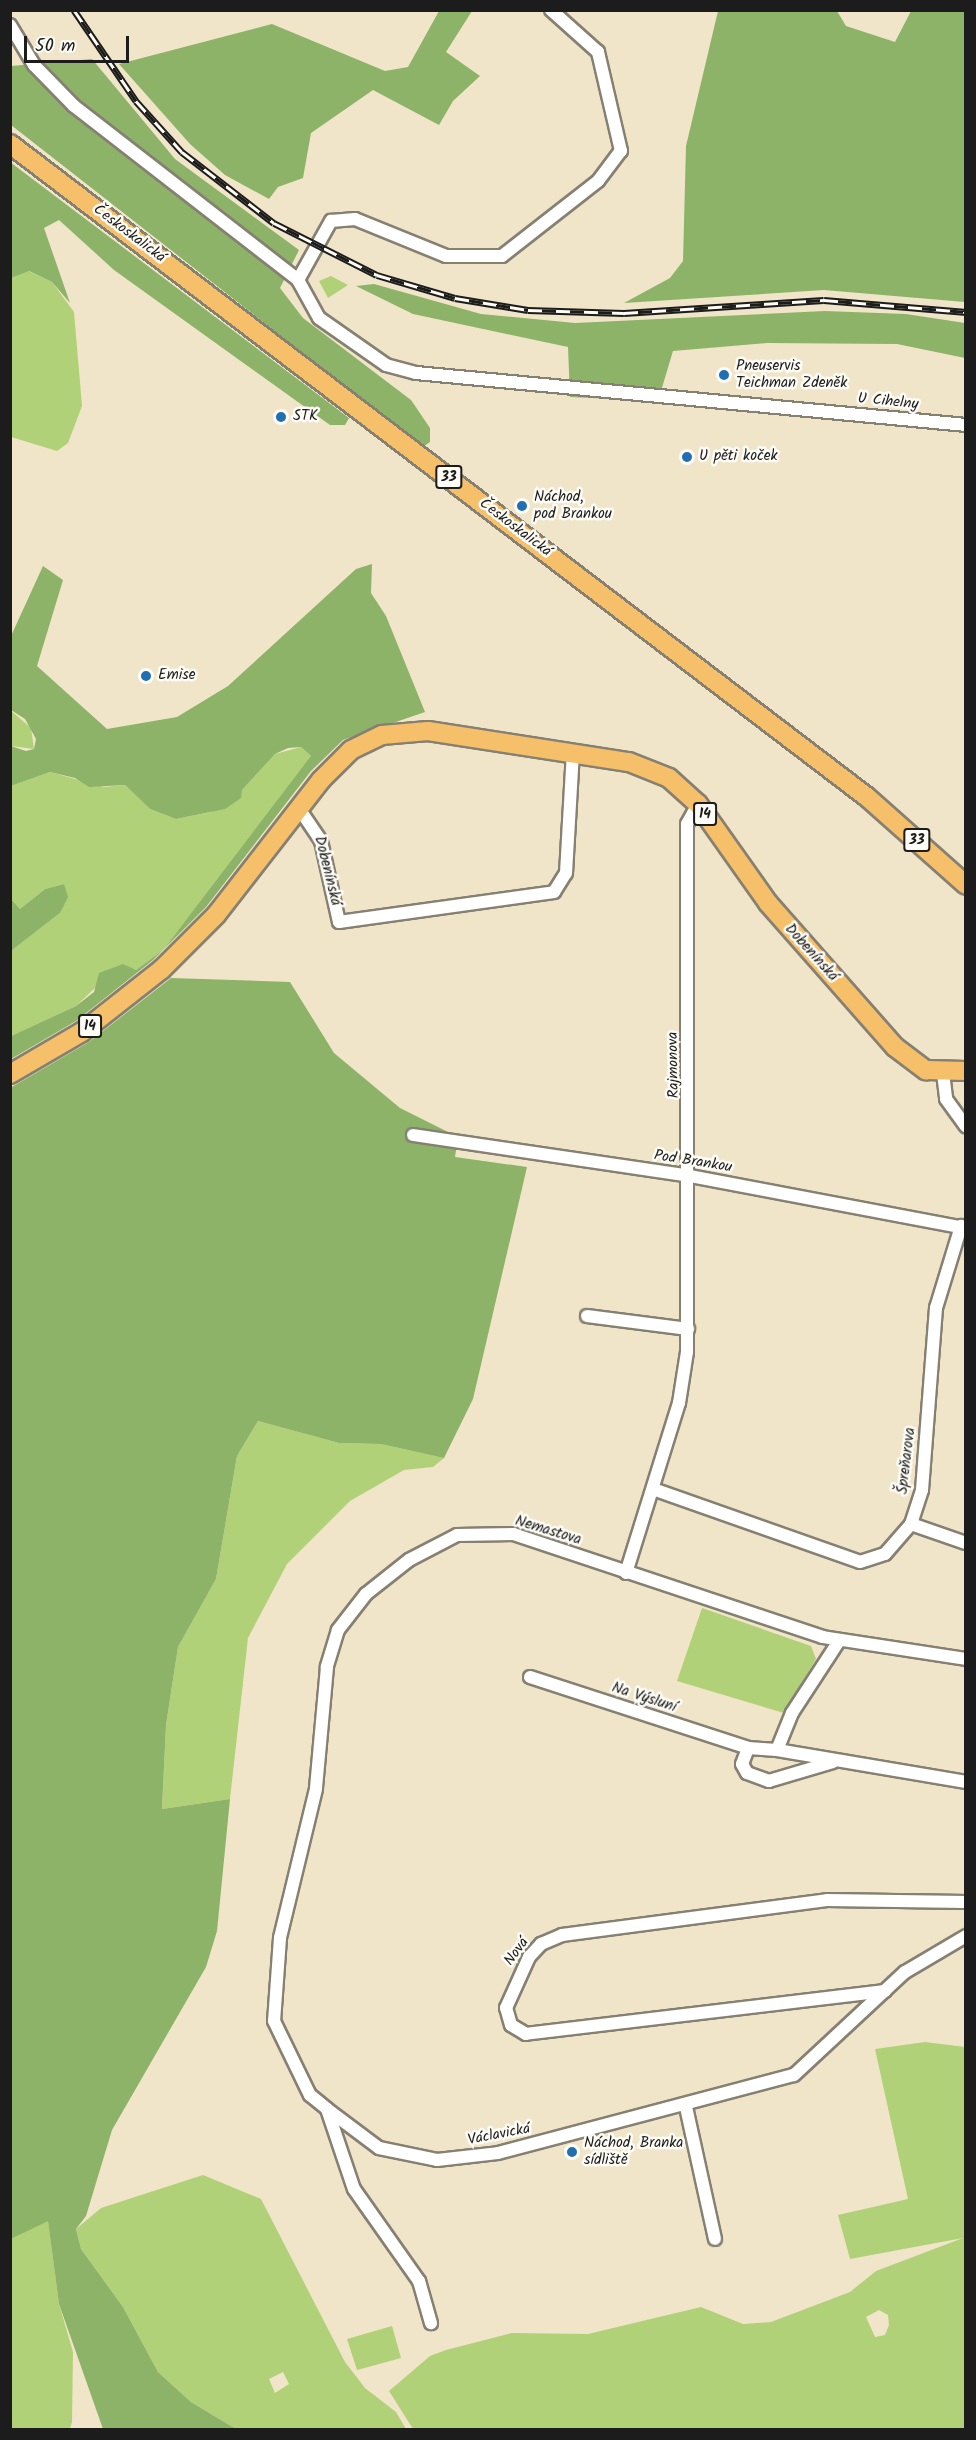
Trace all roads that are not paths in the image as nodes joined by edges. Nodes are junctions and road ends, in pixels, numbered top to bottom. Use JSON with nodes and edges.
{"nodes":[{"id":1,"x":551,"y":10,"type":"edge"},
{"id":2,"x":10,"y":26,"type":"edge"},
{"id":3,"x":10,"y":144,"type":"edge"},
{"id":4,"x":298,"y":280,"type":"junction"},
{"id":5,"x":966,"y":425,"type":"edge"},
{"id":6,"x":573,"y":752,"type":"junction"},
{"id":7,"x":698,"y":804,"type":"junction"},
{"id":8,"x":298,"y":807,"type":"junction"},
{"id":9,"x":966,"y":885,"type":"edge"},
{"id":10,"x":966,"y":1071,"type":"edge"},
{"id":11,"x":943,"y":1073,"type":"junction"},
{"id":12,"x":10,"y":1074,"type":"edge"},
{"id":13,"x":966,"y":1127,"type":"edge"},
{"id":14,"x":413,"y":1135,"type":"dead end"},
{"id":15,"x":690,"y":1176,"type":"junction"},
{"id":16,"x":963,"y":1227,"type":"edge"},
{"id":17,"x":587,"y":1316,"type":"dead end"},
{"id":18,"x":688,"y":1329,"type":"junction"},
{"id":19,"x":653,"y":1489,"type":"junction"},
{"id":20,"x":911,"y":1524,"type":"junction"},
{"id":21,"x":966,"y":1543,"type":"edge"},
{"id":22,"x":626,"y":1573,"type":"junction"},
{"id":23,"x":839,"y":1641,"type":"junction"},
{"id":24,"x":966,"y":1659,"type":"edge"},
{"id":25,"x":530,"y":1677,"type":"dead end"},
{"id":26,"x":748,"y":1748,"type":"junction"},
{"id":27,"x":777,"y":1750,"type":"junction"},
{"id":28,"x":832,"y":1762,"type":"junction"},
{"id":29,"x":966,"y":1782,"type":"edge"},
{"id":30,"x":309,"y":1824,"type":"joint"},
{"id":31,"x":966,"y":1902,"type":"edge"},
{"id":32,"x":966,"y":1936,"type":"edge"},
{"id":33,"x":885,"y":1991,"type":"junction"},
{"id":34,"x":686,"y":2107,"type":"junction"},
{"id":35,"x":327,"y":2109,"type":"junction"},
{"id":36,"x":715,"y":2239,"type":"dead end"},
{"id":37,"x":431,"y":2323,"type":"dead end"}],
"edges":[{"from":1,"to":4,"type":"street"},
{"from":2,"to":4,"type":"street"},
{"from":3,"to":9,"type":"main road","name":"Českoskalická","number":"33"},
{"from":4,"to":5,"type":"street","name":"U Cihelny"},
{"from":6,"to":7,"type":"main road","name":"Dobenínská","number":"14"},
{"from":6,"to":8,"type":"main road","name":"Dobenínská","number":"14"},
{"from":6,"to":8,"type":"street","name":"Dobenínská"},
{"from":7,"to":11,"type":"main road","name":"Dobenínská","number":"14"},
{"from":7,"to":15,"type":"street","name":"Rajmonova"},
{"from":8,"to":12,"type":"main road","number":"14"},
{"from":10,"to":11,"type":"main road","name":"Dobenínská","number":"14"},
{"from":11,"to":13,"type":"street"},
{"from":14,"to":15,"type":"street","name":"Pod Brankou"},
{"from":15,"to":16,"type":"street","name":"Pod Brankou"},
{"from":15,"to":18,"type":"street","name":"Rajmonova"},
{"from":16,"to":20,"type":"street","name":"Špreňarova"},
{"from":17,"to":18,"type":"street"},
{"from":18,"to":19,"type":"street","name":"Rajmonova"},
{"from":19,"to":20,"type":"street","name":"Špreňarova"},
{"from":19,"to":22,"type":"street","name":"Rajmonova"},
{"from":20,"to":21,"type":"street"},
{"from":22,"to":23,"type":"street","name":"Nemastova"},
{"from":22,"to":30,"type":"street","name":"Nemastova"},
{"from":23,"to":24,"type":"street","name":"Nemastova"},
{"from":23,"to":27,"type":"street"},
{"from":25,"to":26,"type":"street","name":"Na Výsluní"},
{"from":26,"to":27,"type":"street","name":"Na Výsluní"},
{"from":26,"to":28,"type":"street","name":"Na Výsluní"},
{"from":27,"to":28,"type":"street","name":"Na Výsluní"},
{"from":28,"to":29,"type":"street","name":"Na Výsluní"},
{"from":30,"to":35,"type":"street","name":"Václavická"},
{"from":31,"to":33,"type":"street","name":"Nová"},
{"from":32,"to":33,"type":"street","name":"Václavická"},
{"from":33,"to":34,"type":"street","name":"Václavická"},
{"from":34,"to":35,"type":"street","name":"Václavická"},
{"from":34,"to":36,"type":"street"},
{"from":35,"to":37,"type":"street","name":"Václavická"}]}
